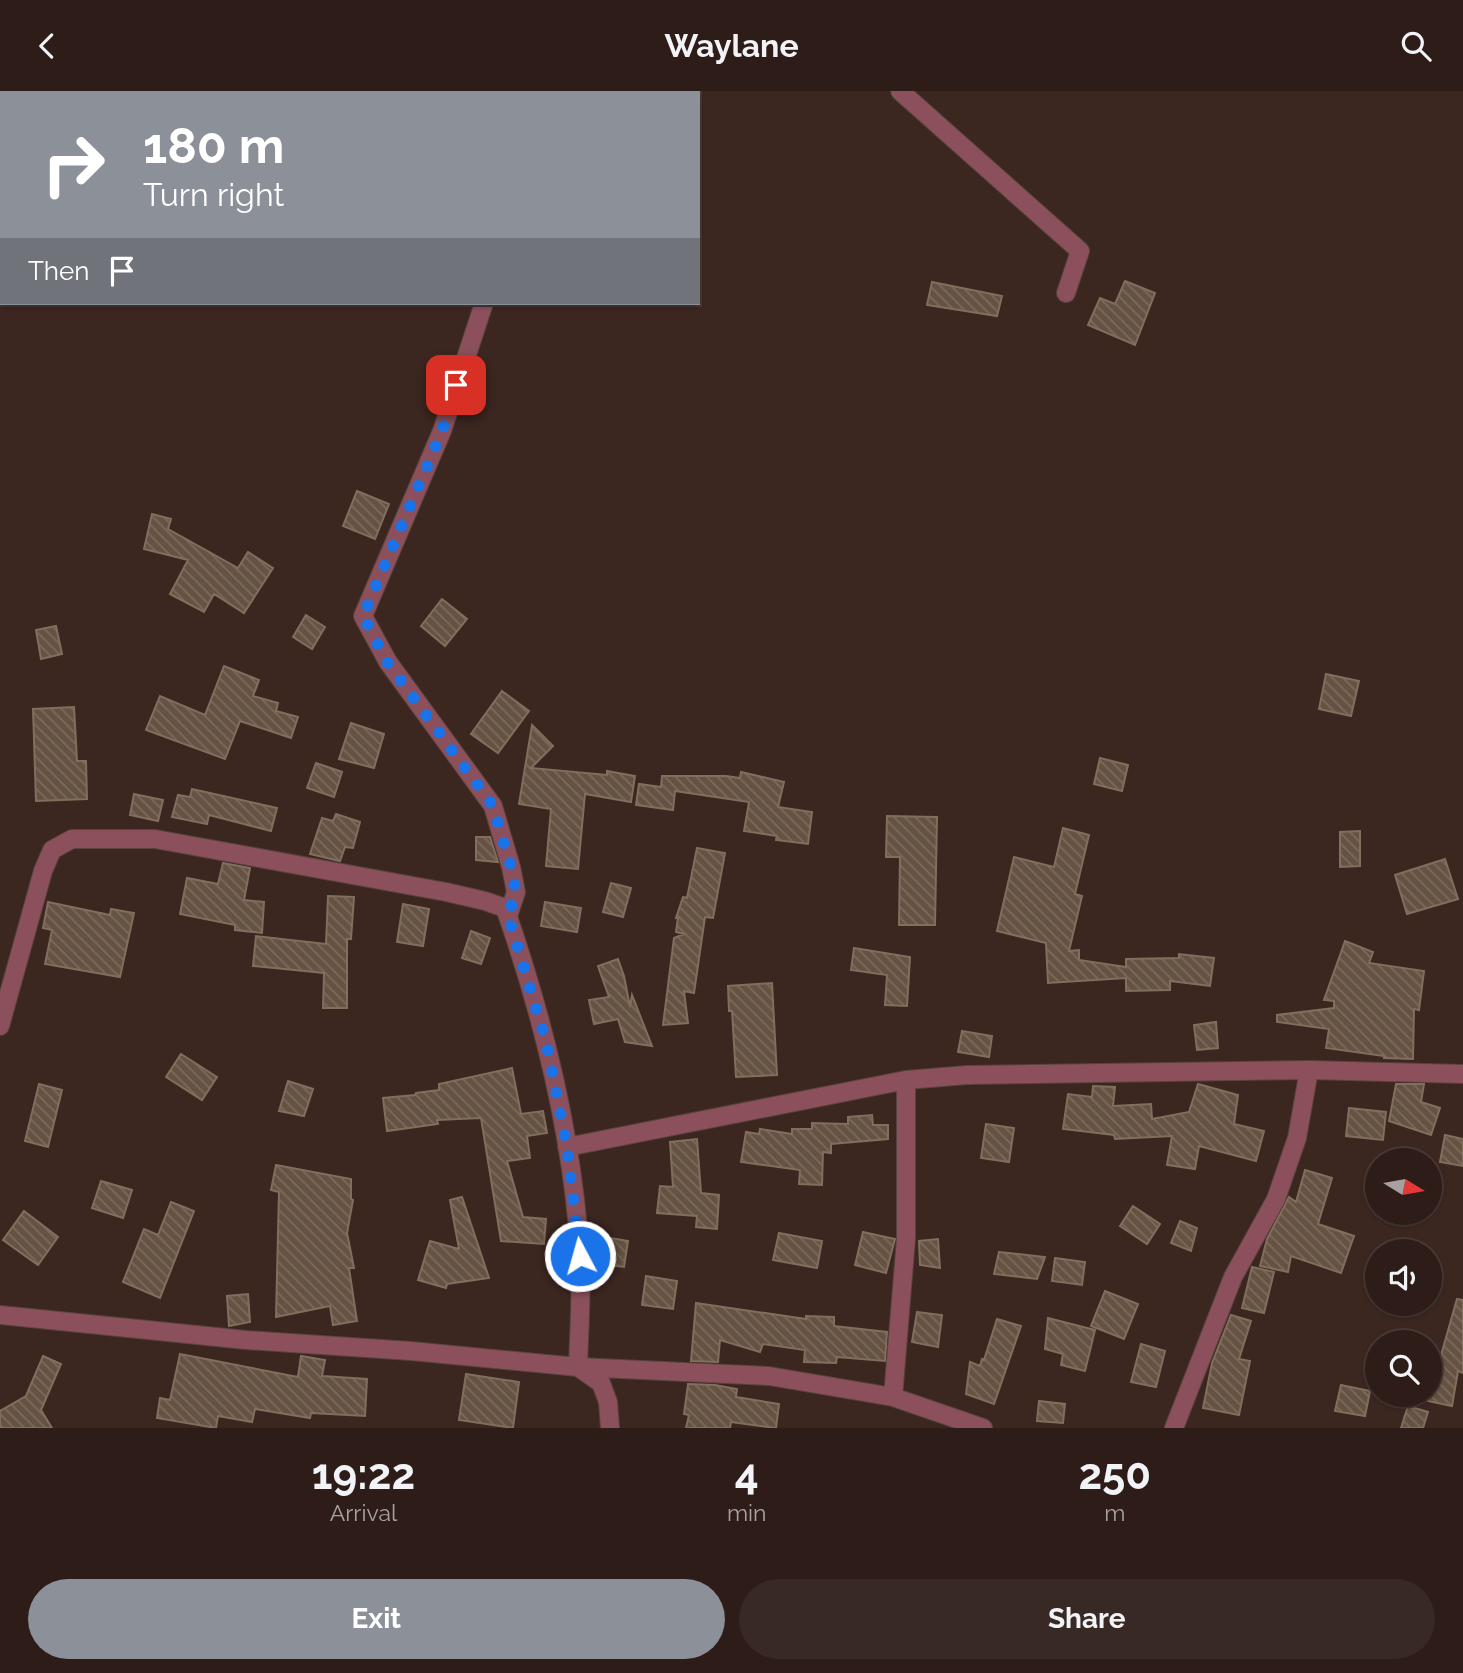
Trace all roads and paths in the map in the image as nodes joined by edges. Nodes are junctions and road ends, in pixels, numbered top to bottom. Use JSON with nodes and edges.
{"nodes":[{"id":1,"x":900,"y":91,"type":"edge"},
{"id":2,"x":1066,"y":293,"type":"dead end"},
{"id":3,"x":483,"y":305,"type":"edge"},
{"id":4,"x":508,"y":916,"type":"junction"},
{"id":5,"x":0,"y":1026,"type":"edge"},
{"id":6,"x":1309,"y":1070,"type":"junction"},
{"id":7,"x":1463,"y":1074,"type":"edge"},
{"id":8,"x":906,"y":1080,"type":"junction"},
{"id":9,"x":567,"y":1147,"type":"junction"},
{"id":10,"x":0,"y":1315,"type":"edge"},
{"id":11,"x":578,"y":1367,"type":"junction"},
{"id":12,"x":892,"y":1397,"type":"junction"},
{"id":13,"x":610,"y":1428,"type":"edge"},
{"id":14,"x":983,"y":1428,"type":"edge"},
{"id":15,"x":1174,"y":1428,"type":"edge"}],
"edges":[{"from":1,"to":2,"type":"street"},
{"from":3,"to":4,"type":"street"},
{"from":4,"to":5,"type":"street"},
{"from":4,"to":9,"type":"street"},
{"from":6,"to":7,"type":"street"},
{"from":6,"to":8,"type":"street"},
{"from":6,"to":15,"type":"street"},
{"from":8,"to":9,"type":"street"},
{"from":8,"to":12,"type":"street"},
{"from":9,"to":11,"type":"street"},
{"from":10,"to":11,"type":"street"},
{"from":11,"to":12,"type":"street"},
{"from":11,"to":13,"type":"street"},
{"from":12,"to":14,"type":"street"}]}
